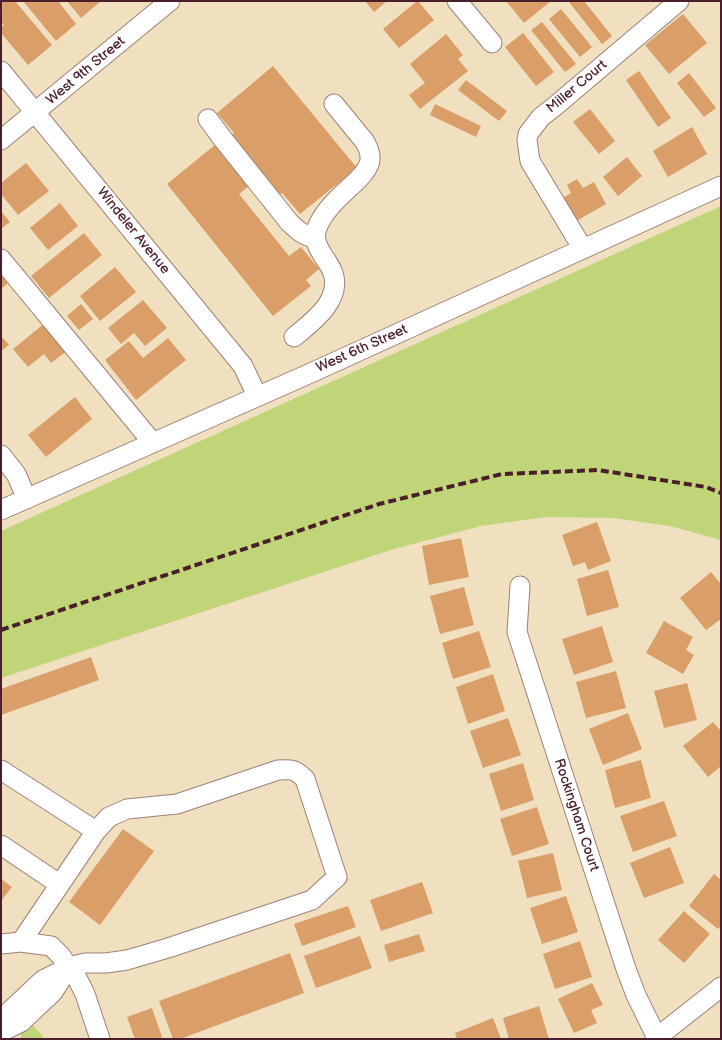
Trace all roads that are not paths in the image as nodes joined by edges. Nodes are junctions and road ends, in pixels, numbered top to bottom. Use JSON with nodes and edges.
{"nodes":[{"id":1,"x":170,"y":1,"type":"edge"},
{"id":2,"x":457,"y":1,"type":"edge"},
{"id":3,"x":679,"y":1,"type":"edge"},
{"id":4,"x":492,"y":43,"type":"dead end"},
{"id":5,"x":1,"y":72,"type":"edge"},
{"id":6,"x":334,"y":104,"type":"dead end"},
{"id":7,"x":35,"y":113,"type":"junction"},
{"id":8,"x":208,"y":119,"type":"dead end"},
{"id":9,"x":1,"y":140,"type":"edge"},
{"id":10,"x":721,"y":186,"type":"edge"},
{"id":11,"x":315,"y":238,"type":"junction"},
{"id":12,"x":583,"y":249,"type":"junction"},
{"id":13,"x":1,"y":259,"type":"edge"},
{"id":14,"x":294,"y":337,"type":"dead end"},
{"id":15,"x":257,"y":396,"type":"junction"},
{"id":16,"x":153,"y":443,"type":"junction"},
{"id":17,"x":1,"y":455,"type":"edge"},
{"id":18,"x":27,"y":499,"type":"junction"},
{"id":19,"x":1,"y":510,"type":"edge"},
{"id":20,"x":520,"y":586,"type":"dead end"},
{"id":21,"x":1,"y":770,"type":"edge"},
{"id":22,"x":96,"y":831,"type":"junction"},
{"id":23,"x":1,"y":845,"type":"edge"},
{"id":24,"x":59,"y":884,"type":"junction"},
{"id":25,"x":20,"y":942,"type":"junction"},
{"id":26,"x":1,"y":944,"type":"edge"},
{"id":27,"x":69,"y":968,"type":"junction"},
{"id":28,"x":721,"y":987,"type":"edge"},
{"id":29,"x":1,"y":1024,"type":"edge"},
{"id":30,"x":1,"y":1032,"type":"edge"},
{"id":31,"x":656,"y":1038,"type":"edge"},
{"id":32,"x":100,"y":1039,"type":"edge"}],
"edges":[{"from":1,"to":7,"type":"street","name":"West 9th Street"},
{"from":2,"to":4,"type":"street"},
{"from":3,"to":12,"type":"street","name":"Miller Court"},
{"from":5,"to":7,"type":"street","name":"Windeler Avenue"},
{"from":6,"to":11,"type":"street"},
{"from":7,"to":9,"type":"street","name":"West 9th Street"},
{"from":7,"to":15,"type":"street","name":"Windeler Avenue"},
{"from":8,"to":11,"type":"street"},
{"from":10,"to":12,"type":"street","name":"West 6th Street"},
{"from":11,"to":14,"type":"street"},
{"from":12,"to":15,"type":"street","name":"West 6th Street"},
{"from":13,"to":16,"type":"street"},
{"from":15,"to":16,"type":"street","name":"West 6th Street"},
{"from":16,"to":18,"type":"street","name":"West 6th Street"},
{"from":17,"to":18,"type":"street"},
{"from":18,"to":19,"type":"street","name":"West 6th Street"},
{"from":20,"to":31,"type":"street","name":"Rockingham Court"},
{"from":21,"to":22,"type":"street"},
{"from":22,"to":24,"type":"street"},
{"from":22,"to":27,"type":"street"},
{"from":23,"to":24,"type":"street"},
{"from":24,"to":25,"type":"street"},
{"from":25,"to":26,"type":"street"},
{"from":25,"to":27,"type":"street"},
{"from":27,"to":29,"type":"street"},
{"from":27,"to":30,"type":"street"},
{"from":27,"to":32,"type":"street"},
{"from":28,"to":31,"type":"street"}]}
